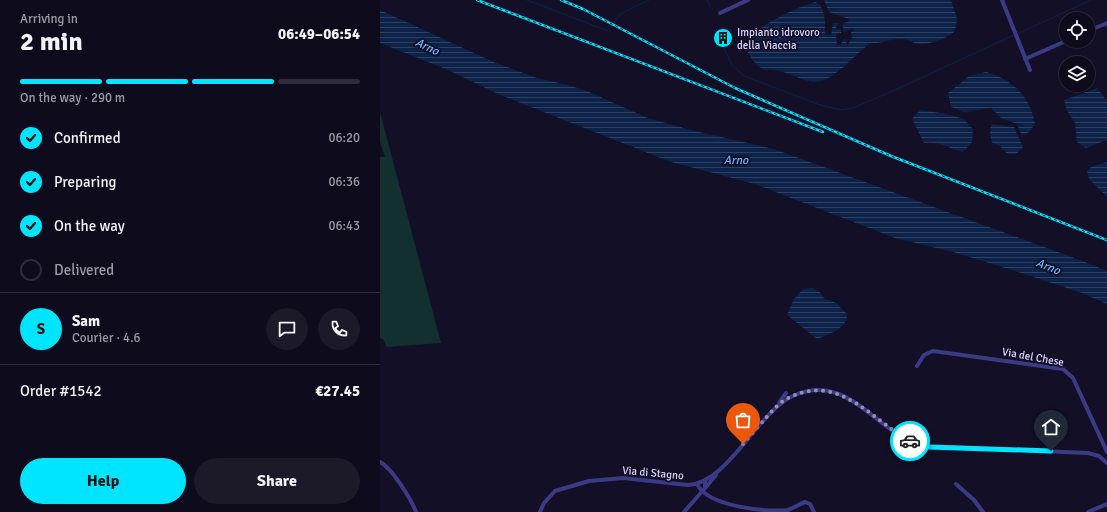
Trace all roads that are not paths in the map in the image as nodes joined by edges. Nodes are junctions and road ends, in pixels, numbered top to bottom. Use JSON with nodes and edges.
{"nodes":[{"id":1,"x":748,"y":0,"type":"edge"},
{"id":2,"x":1002,"y":0,"type":"edge"},
{"id":3,"x":720,"y":13,"type":"dead end"},
{"id":4,"x":1107,"y":23,"type":"edge"},
{"id":5,"x":1095,"y":28,"type":"edge"},
{"id":6,"x":1059,"y":44,"type":"edge"},
{"id":7,"x":1025,"y":59,"type":"junction"},
{"id":8,"x":1030,"y":70,"type":"dead end"},
{"id":9,"x":917,"y":366,"type":"dead end"},
{"id":10,"x":786,"y":393,"type":"dead end"},
{"id":11,"x":778,"y":405,"type":"junction"},
{"id":12,"x":1106,"y":451,"type":"edge"},
{"id":13,"x":1106,"y":461,"type":"edge"},
{"id":14,"x":380,"y":462,"type":"edge"},
{"id":15,"x":721,"y":468,"type":"junction"},
{"id":16,"x":705,"y":480,"type":"junction"},
{"id":17,"x":697,"y":484,"type":"junction"},
{"id":18,"x":956,"y":484,"type":"dead end"},
{"id":19,"x":704,"y":490,"type":"junction"},
{"id":20,"x":1106,"y":504,"type":"edge"},
{"id":21,"x":416,"y":512,"type":"edge"},
{"id":22,"x":540,"y":512,"type":"edge"},
{"id":23,"x":684,"y":512,"type":"edge"},
{"id":24,"x":814,"y":512,"type":"edge"},
{"id":25,"x":984,"y":512,"type":"edge"},
{"id":26,"x":1088,"y":512,"type":"edge"}],
"edges":[{"from":1,"to":3,"type":"street"},
{"from":2,"to":7,"type":"street"},
{"from":4,"to":5,"type":"street"},
{"from":6,"to":7,"type":"street"},
{"from":7,"to":8,"type":"street"},
{"from":9,"to":12,"type":"street","name":"Via del Chese"},
{"from":10,"to":11,"type":"street"},
{"from":11,"to":13,"type":"street"},
{"from":11,"to":15,"type":"street"},
{"from":12,"to":13,"type":"street","name":"Via del Chese"},
{"from":14,"to":21,"type":"street"},
{"from":15,"to":16,"type":"street","name":"Via di Stagno"},
{"from":15,"to":19,"type":"street"},
{"from":16,"to":17,"type":"street","name":"Via di Stagno"},
{"from":16,"to":19,"type":"street"},
{"from":17,"to":19,"type":"street"},
{"from":17,"to":22,"type":"street","name":"Via di Stagno"},
{"from":18,"to":25,"type":"street"},
{"from":19,"to":23,"type":"street"},
{"from":19,"to":24,"type":"street"},
{"from":20,"to":26,"type":"street"}]}
